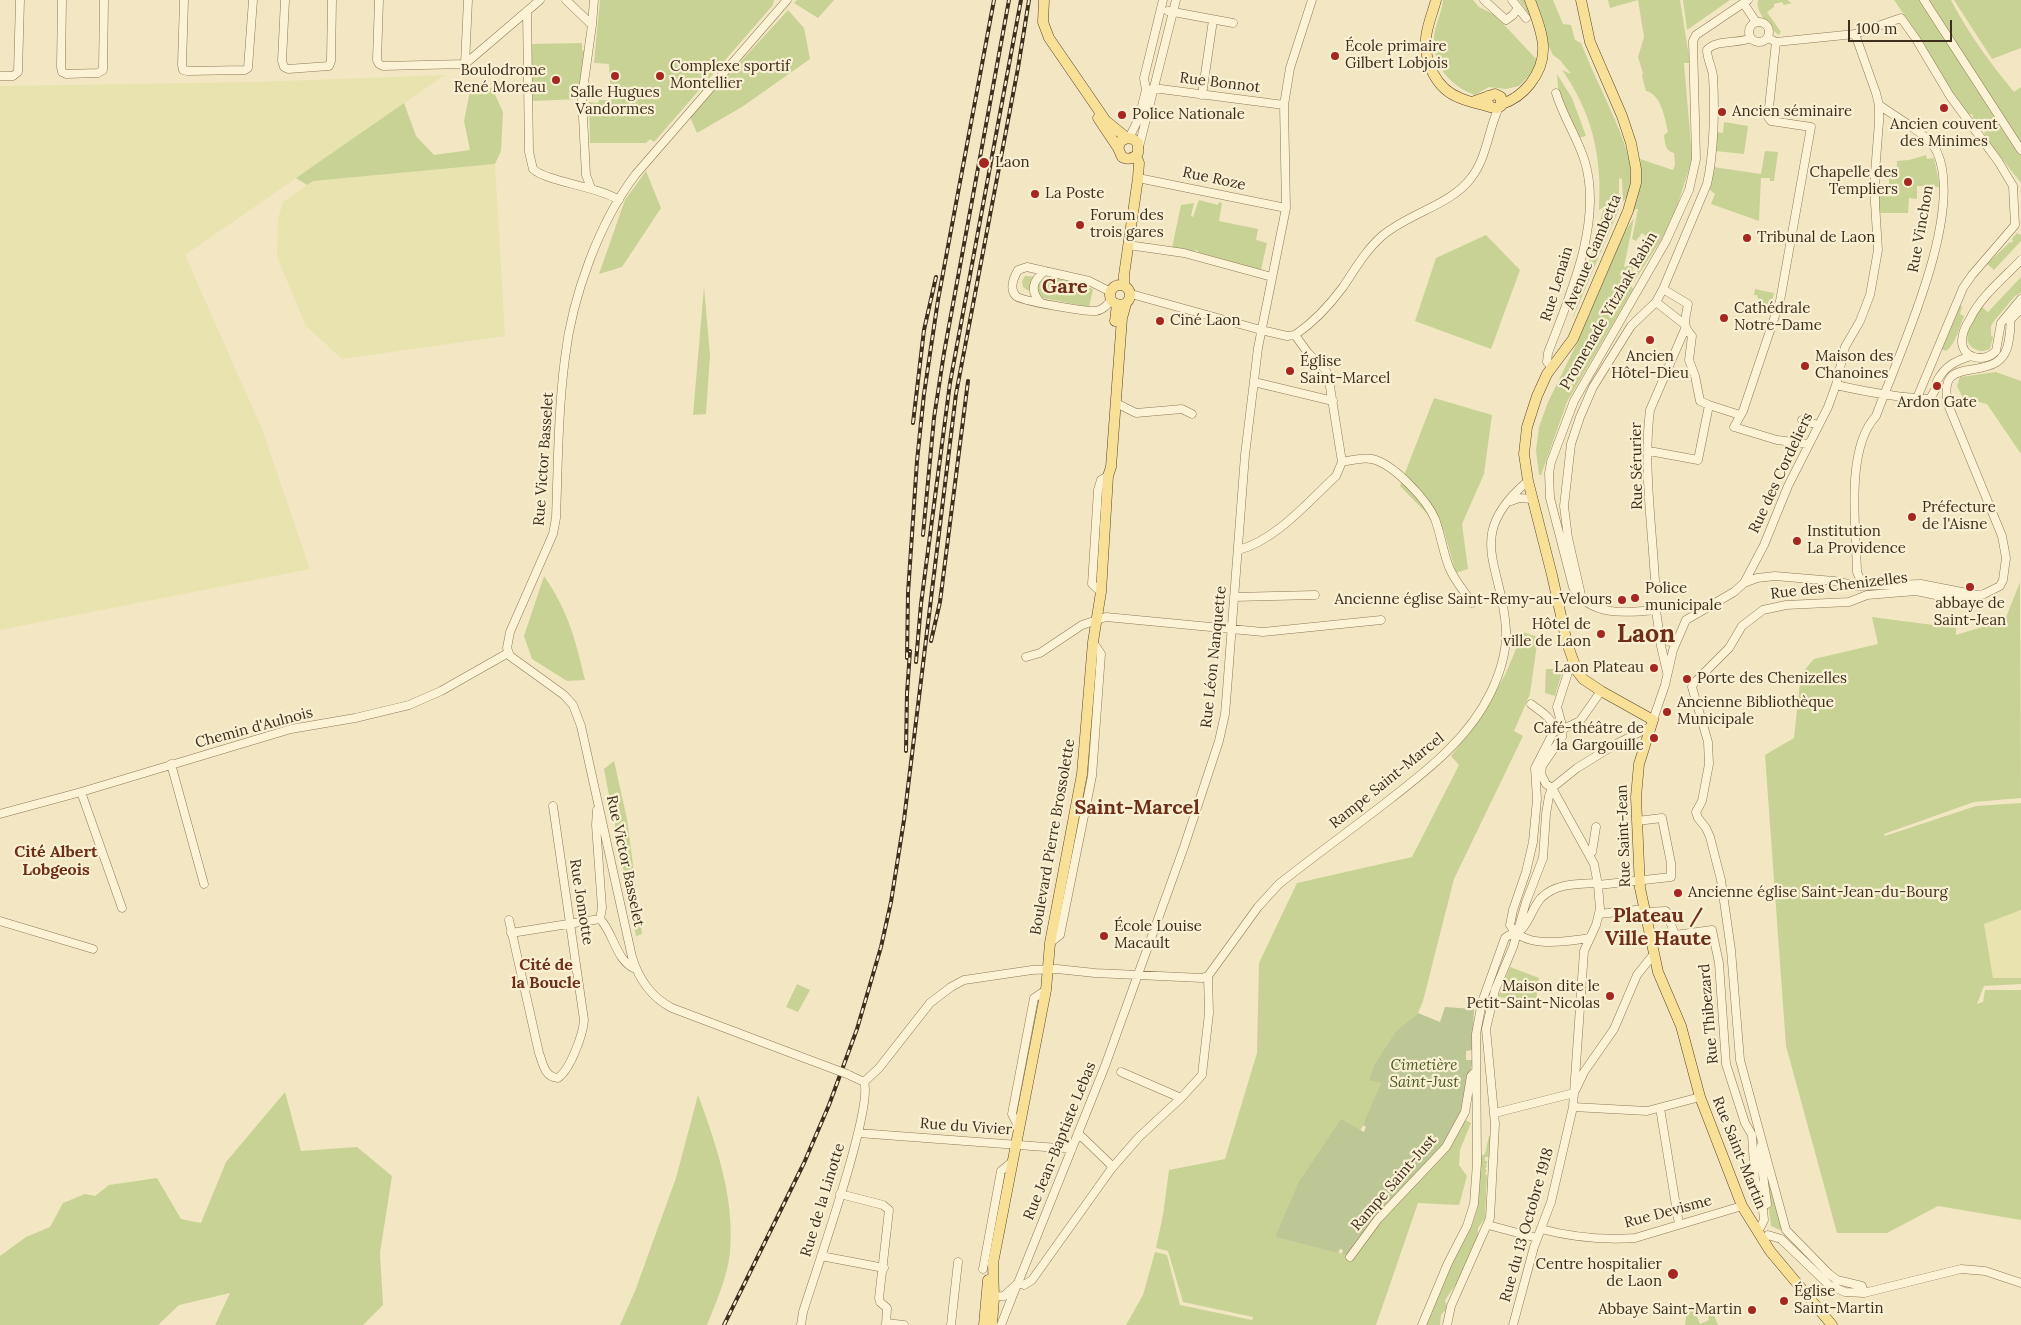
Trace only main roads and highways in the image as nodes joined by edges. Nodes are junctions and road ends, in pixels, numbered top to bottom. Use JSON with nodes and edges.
{"nodes":[{"id":1,"x":1044,"y":0,"type":"edge"},
{"id":2,"x":1436,"y":0,"type":"edge"},
{"id":3,"x":1530,"y":0,"type":"edge"},
{"id":4,"x":1581,"y":0,"type":"edge"},
{"id":5,"x":1068,"y":66,"type":"junction"},
{"id":6,"x":1128,"y":138,"type":"junction"},
{"id":7,"x":1118,"y":148,"type":"junction"},
{"id":8,"x":1135,"y":154,"type":"junction"},
{"id":9,"x":1120,"y":295,"type":"junction"},
{"id":10,"x":1108,"y":476,"type":"junction"},
{"id":11,"x":1651,"y":724,"type":"joint"},
{"id":12,"x":1653,"y":955,"type":"joint"},
{"id":13,"x":994,"y":1298,"type":"junction"},
{"id":14,"x":984,"y":1325,"type":"edge"},
{"id":15,"x":992,"y":1325,"type":"edge"},
{"id":16,"x":1832,"y":1325,"type":"edge"}],
"edges":[{"from":1,"to":5,"type":"main road"},
{"from":2,"to":3,"type":"main road"},
{"from":4,"to":11,"type":"main road","name":"Avenue Gambetta"},
{"from":5,"to":6,"type":"main road"},
{"from":5,"to":7,"type":"main road"},
{"from":6,"to":7,"type":"main road"},
{"from":6,"to":8,"type":"main road"},
{"from":7,"to":8,"type":"main road"},
{"from":8,"to":9,"type":"main road"},
{"from":8,"to":9,"type":"main road"},
{"from":9,"to":10,"type":"main road","name":"Boulevard Pierre Brossolette"},
{"from":9,"to":10,"type":"main road"},
{"from":10,"to":13,"type":"main road","name":"Boulevard Pierre Brossolette"},
{"from":11,"to":12,"type":"main road","name":"Rue Saint-Jean"},
{"from":12,"to":16,"type":"main road","name":"Rue Saint-Martin"},
{"from":13,"to":14,"type":"main road","name":"Boulevard Pierre Brossolette"},
{"from":13,"to":15,"type":"main road","name":"Boulevard Pierre Brossolette"}]}
